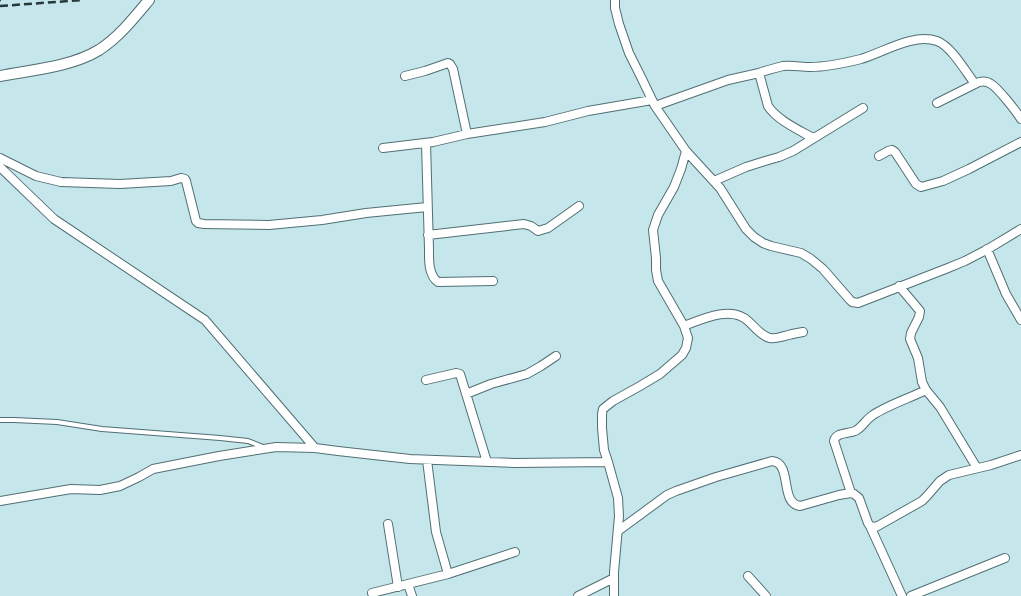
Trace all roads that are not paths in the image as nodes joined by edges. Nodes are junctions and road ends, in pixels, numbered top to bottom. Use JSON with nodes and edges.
{"nodes":[{"id":1,"x":149,"y":0,"type":"edge"},
{"id":2,"x":615,"y":0,"type":"edge"},
{"id":3,"x":759,"y":72,"type":"junction"},
{"id":4,"x":0,"y":76,"type":"edge"},
{"id":5,"x":405,"y":76,"type":"dead end"},
{"id":6,"x":974,"y":84,"type":"junction"},
{"id":7,"x":653,"y":103,"type":"junction"},
{"id":8,"x":937,"y":103,"type":"dead end"},
{"id":9,"x":863,"y":108,"type":"dead end"},
{"id":10,"x":1021,"y":119,"type":"edge"},
{"id":11,"x":467,"y":134,"type":"junction"},
{"id":12,"x":813,"y":138,"type":"junction"},
{"id":13,"x":1021,"y":142,"type":"edge"},
{"id":14,"x":426,"y":143,"type":"junction"},
{"id":15,"x":383,"y":148,"type":"dead end"},
{"id":16,"x":686,"y":151,"type":"junction"},
{"id":17,"x":879,"y":156,"type":"dead end"},
{"id":18,"x":0,"y":158,"type":"edge"},
{"id":19,"x":0,"y":167,"type":"edge"},
{"id":20,"x":714,"y":181,"type":"junction"},
{"id":21,"x":579,"y":206,"type":"dead end"},
{"id":22,"x":427,"y":207,"type":"junction"},
{"id":23,"x":1021,"y":229,"type":"edge"},
{"id":24,"x":428,"y":234,"type":"junction"},
{"id":25,"x":987,"y":249,"type":"junction"},
{"id":26,"x":493,"y":281,"type":"dead end"},
{"id":27,"x":899,"y":286,"type":"junction"},
{"id":28,"x":1021,"y":320,"type":"edge"},
{"id":29,"x":684,"y":326,"type":"junction"},
{"id":30,"x":803,"y":332,"type":"dead end"},
{"id":31,"x":556,"y":356,"type":"dead end"},
{"id":32,"x":426,"y":380,"type":"dead end"},
{"id":33,"x":926,"y":390,"type":"junction"},
{"id":34,"x":466,"y":394,"type":"junction"},
{"id":35,"x":0,"y":420,"type":"edge"},
{"id":36,"x":315,"y":448,"type":"junction"},
{"id":37,"x":266,"y":449,"type":"junction"},
{"id":38,"x":1021,"y":455,"type":"edge"},
{"id":39,"x":427,"y":460,"type":"junction"},
{"id":40,"x":487,"y":462,"type":"junction"},
{"id":41,"x":608,"y":462,"type":"junction"},
{"id":42,"x":977,"y":468,"type":"junction"},
{"id":43,"x":851,"y":493,"type":"junction"},
{"id":44,"x":0,"y":501,"type":"edge"},
{"id":45,"x":388,"y":524,"type":"dead end"},
{"id":46,"x":870,"y":526,"type":"junction"},
{"id":47,"x":618,"y":531,"type":"junction"},
{"id":48,"x":515,"y":552,"type":"dead end"},
{"id":49,"x":1005,"y":558,"type":"dead end"},
{"id":50,"x":448,"y":574,"type":"junction"},
{"id":51,"x":748,"y":576,"type":"dead end"},
{"id":52,"x":614,"y":578,"type":"junction"},
{"id":53,"x":408,"y":584,"type":"junction"},
{"id":54,"x":398,"y":587,"type":"junction"},
{"id":55,"x":372,"y":593,"type":"dead end"},
{"id":56,"x":412,"y":596,"type":"edge"},
{"id":57,"x":578,"y":596,"type":"edge"},
{"id":58,"x":614,"y":596,"type":"edge"},
{"id":59,"x":766,"y":596,"type":"edge"},
{"id":60,"x":902,"y":596,"type":"edge"},
{"id":61,"x":911,"y":596,"type":"edge"}],
"edges":[{"from":1,"to":4,"type":"street"},
{"from":2,"to":7,"type":"street"},
{"from":3,"to":6,"type":"street"},
{"from":3,"to":7,"type":"street"},
{"from":3,"to":12,"type":"street"},
{"from":5,"to":11,"type":"street"},
{"from":6,"to":8,"type":"street"},
{"from":6,"to":10,"type":"street"},
{"from":7,"to":11,"type":"street"},
{"from":7,"to":16,"type":"street"},
{"from":9,"to":12,"type":"street"},
{"from":11,"to":14,"type":"street"},
{"from":12,"to":20,"type":"street"},
{"from":13,"to":17,"type":"street"},
{"from":14,"to":15,"type":"street"},
{"from":14,"to":22,"type":"street"},
{"from":16,"to":20,"type":"street"},
{"from":16,"to":29,"type":"street"},
{"from":18,"to":22,"type":"street"},
{"from":19,"to":36,"type":"street"},
{"from":20,"to":27,"type":"street"},
{"from":21,"to":24,"type":"street"},
{"from":22,"to":24,"type":"street"},
{"from":23,"to":25,"type":"street"},
{"from":24,"to":26,"type":"street"},
{"from":25,"to":27,"type":"street"},
{"from":25,"to":28,"type":"street"},
{"from":27,"to":33,"type":"street"},
{"from":29,"to":30,"type":"street"},
{"from":29,"to":41,"type":"street"},
{"from":31,"to":34,"type":"street"},
{"from":32,"to":34,"type":"street"},
{"from":33,"to":42,"type":"street"},
{"from":33,"to":43,"type":"street"},
{"from":34,"to":40,"type":"street"},
{"from":35,"to":37,"type":"lane"},
{"from":36,"to":37,"type":"street"},
{"from":36,"to":39,"type":"street"},
{"from":37,"to":44,"type":"street"},
{"from":38,"to":42,"type":"street"},
{"from":39,"to":40,"type":"street"},
{"from":39,"to":50,"type":"street"},
{"from":40,"to":41,"type":"street"},
{"from":41,"to":47,"type":"street"},
{"from":42,"to":46,"type":"street"},
{"from":43,"to":46,"type":"street"},
{"from":43,"to":47,"type":"street"},
{"from":45,"to":54,"type":"street"},
{"from":46,"to":60,"type":"street"},
{"from":47,"to":52,"type":"street"},
{"from":48,"to":50,"type":"street"},
{"from":49,"to":61,"type":"street"},
{"from":50,"to":53,"type":"street"},
{"from":51,"to":59,"type":"street"},
{"from":52,"to":57,"type":"street"},
{"from":52,"to":58,"type":"street"},
{"from":53,"to":54,"type":"street"},
{"from":53,"to":56,"type":"street"},
{"from":54,"to":55,"type":"street"}]}
